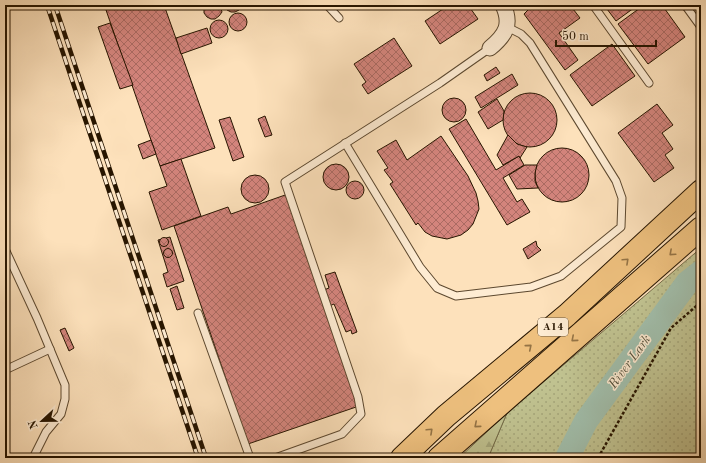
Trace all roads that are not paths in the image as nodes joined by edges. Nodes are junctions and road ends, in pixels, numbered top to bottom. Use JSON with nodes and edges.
{"nodes":[{"id":1,"x":327,"y":5,"type":"edge"},
{"id":2,"x":503,"y":5,"type":"edge"},
{"id":3,"x":593,"y":5,"type":"edge"},
{"id":4,"x":685,"y":5,"type":"edge"},
{"id":5,"x":339,"y":18,"type":"dead end"},
{"id":6,"x":507,"y":27,"type":"junction"},
{"id":7,"x":701,"y":27,"type":"edge"},
{"id":8,"x":490,"y":48,"type":"joint"},
{"id":9,"x":649,"y":83,"type":"dead end"},
{"id":10,"x":345,"y":143,"type":"junction"},
{"id":11,"x":701,"y":192,"type":"edge"},
{"id":12,"x":701,"y":228,"type":"edge"},
{"id":13,"x":5,"y":249,"type":"edge"},
{"id":14,"x":198,"y":313,"type":"dead end"},
{"id":15,"x":50,"y":349,"type":"junction"},
{"id":16,"x":5,"y":370,"type":"edge"},
{"id":17,"x":33,"y":458,"type":"edge"},
{"id":18,"x":250,"y":458,"type":"edge"},
{"id":19,"x":275,"y":458,"type":"edge"},
{"id":20,"x":402,"y":458,"type":"edge"},
{"id":21,"x":439,"y":458,"type":"edge"}],
"edges":[{"from":1,"to":5,"type":"lane"},
{"from":2,"to":6,"type":"street"},
{"from":3,"to":9,"type":"lane"},
{"from":4,"to":7,"type":"lane"},
{"from":6,"to":8,"type":"street"},
{"from":6,"to":10,"type":"lane"},
{"from":8,"to":10,"type":"lane"},
{"from":10,"to":19,"type":"lane"},
{"from":20,"to":11,"type":"highway","number":"A14","one_way":true},
{"from":12,"to":21,"type":"highway","number":"A14","one_way":true},
{"from":13,"to":15,"type":"lane"},
{"from":14,"to":18,"type":"lane"},
{"from":15,"to":16,"type":"lane"},
{"from":15,"to":17,"type":"lane"}]}
